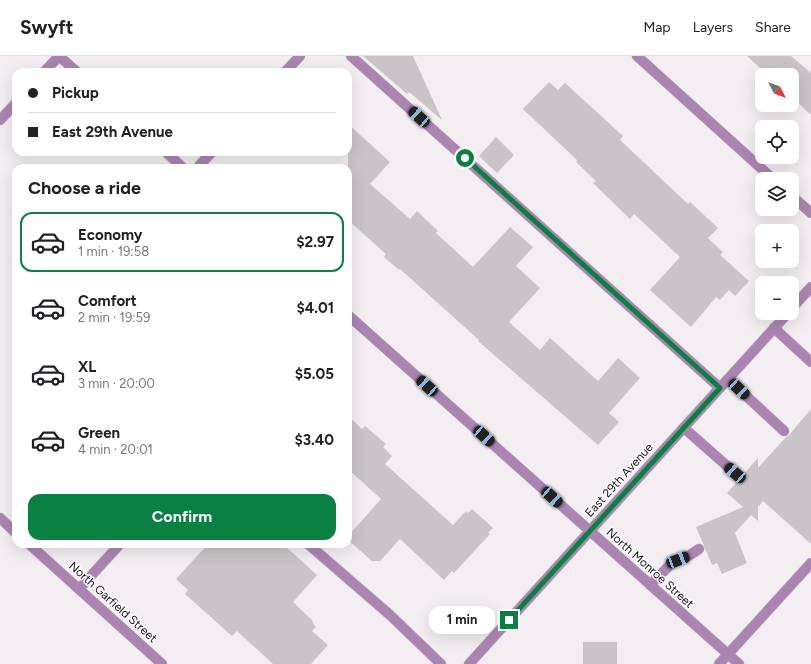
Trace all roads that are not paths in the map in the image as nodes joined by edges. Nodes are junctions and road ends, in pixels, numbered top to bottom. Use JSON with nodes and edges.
{"nodes":[{"id":1,"x":59,"y":56,"type":"edge"},
{"id":2,"x":300,"y":56,"type":"edge"},
{"id":3,"x":351,"y":56,"type":"edge"},
{"id":4,"x":637,"y":56,"type":"edge"},
{"id":5,"x":48,"y":68,"type":"edge"},
{"id":6,"x":72,"y":68,"type":"edge"},
{"id":7,"x":289,"y":68,"type":"edge"},
{"id":8,"x":12,"y":107,"type":"edge"},
{"id":9,"x":0,"y":120,"type":"edge"},
{"id":10,"x":170,"y":156,"type":"edge"},
{"id":11,"x":208,"y":156,"type":"edge"},
{"id":12,"x":180,"y":164,"type":"edge"},
{"id":13,"x":202,"y":164,"type":"edge"},
{"id":14,"x":765,"y":172,"type":"edge"},
{"id":15,"x":799,"y":202,"type":"edge"},
{"id":16,"x":811,"y":213,"type":"edge"},
{"id":17,"x":811,"y":287,"type":"edge"},
{"id":18,"x":799,"y":300,"type":"edge"},
{"id":19,"x":352,"y":319,"type":"edge"},
{"id":20,"x":781,"y":320,"type":"edge"},
{"id":21,"x":774,"y":328,"type":"junction"},
{"id":22,"x":811,"y":362,"type":"edge"},
{"id":23,"x":728,"y":379,"type":"junction"},
{"id":24,"x":720,"y":388,"type":"junction"},
{"id":25,"x":684,"y":428,"type":"junction"},
{"id":26,"x":784,"y":431,"type":"dead end"},
{"id":27,"x":735,"y":473,"type":"dead end"},
{"id":28,"x":0,"y":518,"type":"edge"},
{"id":29,"x":12,"y":529,"type":"edge"},
{"id":30,"x":590,"y":531,"type":"junction"},
{"id":31,"x":33,"y":548,"type":"edge"},
{"id":32,"x":116,"y":548,"type":"edge"},
{"id":33,"x":313,"y":548,"type":"edge"},
{"id":34,"x":699,"y":549,"type":"dead end"},
{"id":35,"x":811,"y":562,"type":"edge"},
{"id":36,"x":650,"y":585,"type":"junction"},
{"id":37,"x":79,"y":589,"type":"junction"},
{"id":38,"x":728,"y":654,"type":"junction"},
{"id":39,"x":162,"y":664,"type":"edge"},
{"id":40,"x":441,"y":664,"type":"edge"},
{"id":41,"x":469,"y":664,"type":"edge"},
{"id":42,"x":719,"y":664,"type":"edge"},
{"id":43,"x":738,"y":664,"type":"edge"}],
"edges":[{"from":1,"to":5,"type":"street"},
{"from":1,"to":6,"type":"street"},
{"from":2,"to":7,"type":"street"},
{"from":3,"to":24,"type":"street"},
{"from":4,"to":14,"type":"street"},
{"from":8,"to":9,"type":"street"},
{"from":10,"to":12,"type":"street"},
{"from":11,"to":13,"type":"street"},
{"from":15,"to":16,"type":"street"},
{"from":17,"to":18,"type":"street"},
{"from":19,"to":30,"type":"street","name":"North Monroe Street"},
{"from":20,"to":21,"type":"street","name":"East 29th Avenue"},
{"from":21,"to":22,"type":"street"},
{"from":21,"to":23,"type":"street","name":"East 29th Avenue"},
{"from":23,"to":24,"type":"street","name":"East 29th Avenue"},
{"from":23,"to":26,"type":"street"},
{"from":24,"to":25,"type":"street","name":"East 29th Avenue"},
{"from":25,"to":27,"type":"street"},
{"from":25,"to":30,"type":"street","name":"East 29th Avenue"},
{"from":28,"to":29,"type":"street"},
{"from":30,"to":36,"type":"street","name":"North Monroe Street"},
{"from":30,"to":41,"type":"street","name":"East 29th Avenue"},
{"from":31,"to":37,"type":"street","name":"North Garfield Street"},
{"from":32,"to":37,"type":"street"},
{"from":33,"to":40,"type":"street"},
{"from":34,"to":36,"type":"street"},
{"from":35,"to":38,"type":"street"},
{"from":36,"to":38,"type":"street","name":"North Monroe Street"},
{"from":37,"to":39,"type":"street","name":"North Garfield Street"},
{"from":38,"to":42,"type":"street"},
{"from":38,"to":43,"type":"street","name":"North Monroe Street"}]}
